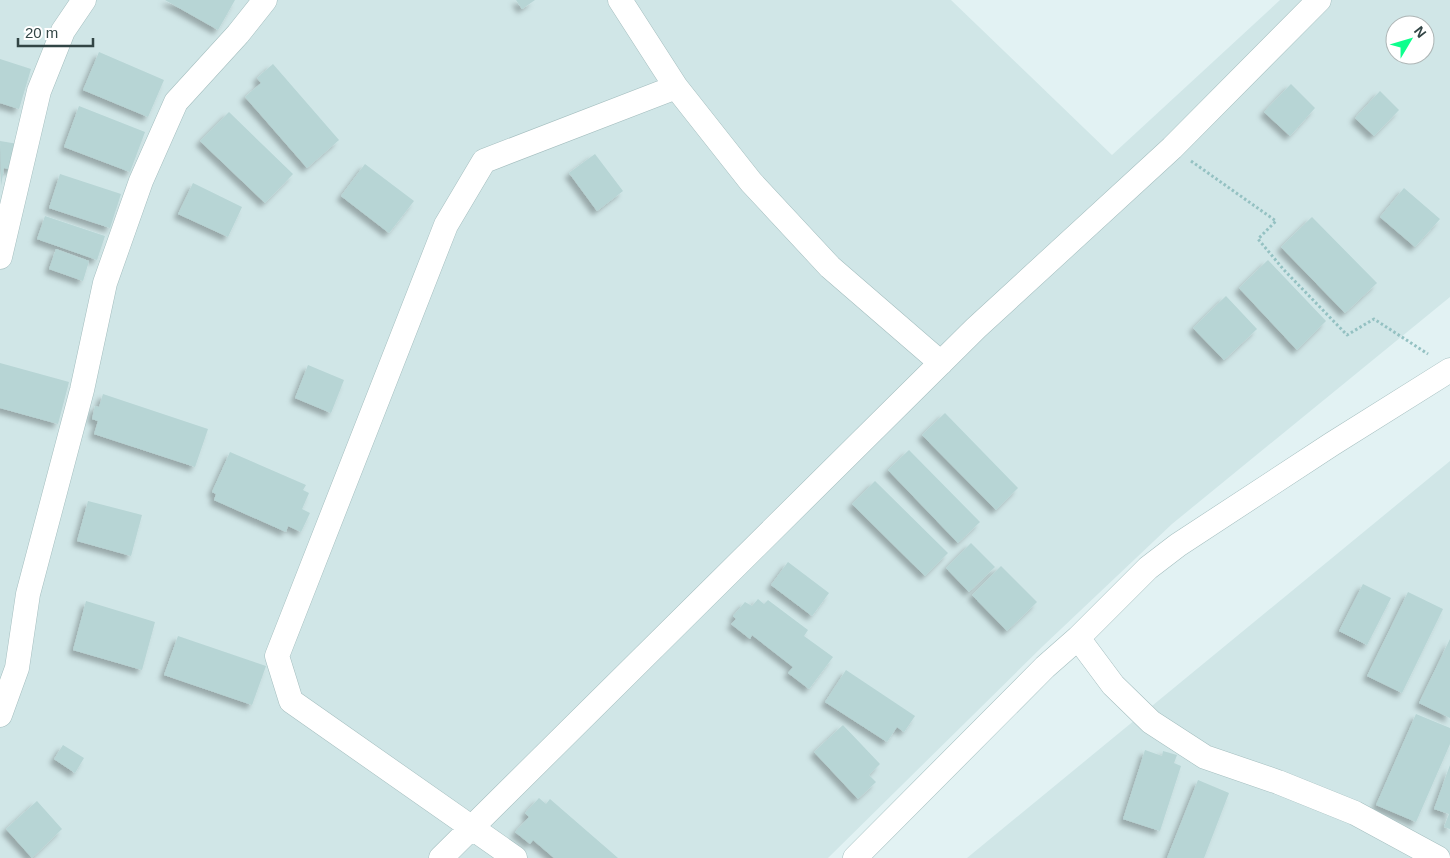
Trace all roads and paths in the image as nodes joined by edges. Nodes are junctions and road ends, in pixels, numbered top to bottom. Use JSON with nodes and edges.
{"nodes":[{"id":1,"x":84,"y":0,"type":"edge"},
{"id":2,"x":265,"y":0,"type":"edge"},
{"id":3,"x":620,"y":0,"type":"edge"},
{"id":4,"x":1319,"y":0,"type":"edge"},
{"id":5,"x":676,"y":87,"type":"junction"},
{"id":6,"x":1172,"y":148,"type":"junction"},
{"id":7,"x":0,"y":257,"type":"edge"},
{"id":8,"x":941,"y":363,"type":"junction"},
{"id":9,"x":1442,"y":364,"type":"edge"},
{"id":10,"x":1078,"y":638,"type":"junction"},
{"id":11,"x":0,"y":715,"type":"edge"},
{"id":12,"x":472,"y":827,"type":"junction"},
{"id":13,"x":441,"y":858,"type":"edge"},
{"id":14,"x":515,"y":858,"type":"edge"},
{"id":15,"x":855,"y":858,"type":"edge"},
{"id":16,"x":1438,"y":858,"type":"edge"}],
"edges":[{"from":1,"to":7,"type":"street"},
{"from":2,"to":11,"type":"street"},
{"from":3,"to":5,"type":"street"},
{"from":4,"to":6,"type":"street"},
{"from":5,"to":8,"type":"street"},
{"from":5,"to":12,"type":"street"},
{"from":6,"to":8,"type":"street"},
{"from":6,"to":9,"type":"path"},
{"from":8,"to":12,"type":"street"},
{"from":9,"to":10,"type":"street"},
{"from":10,"to":15,"type":"street"},
{"from":10,"to":16,"type":"street"},
{"from":12,"to":13,"type":"street"},
{"from":12,"to":14,"type":"street"}]}
